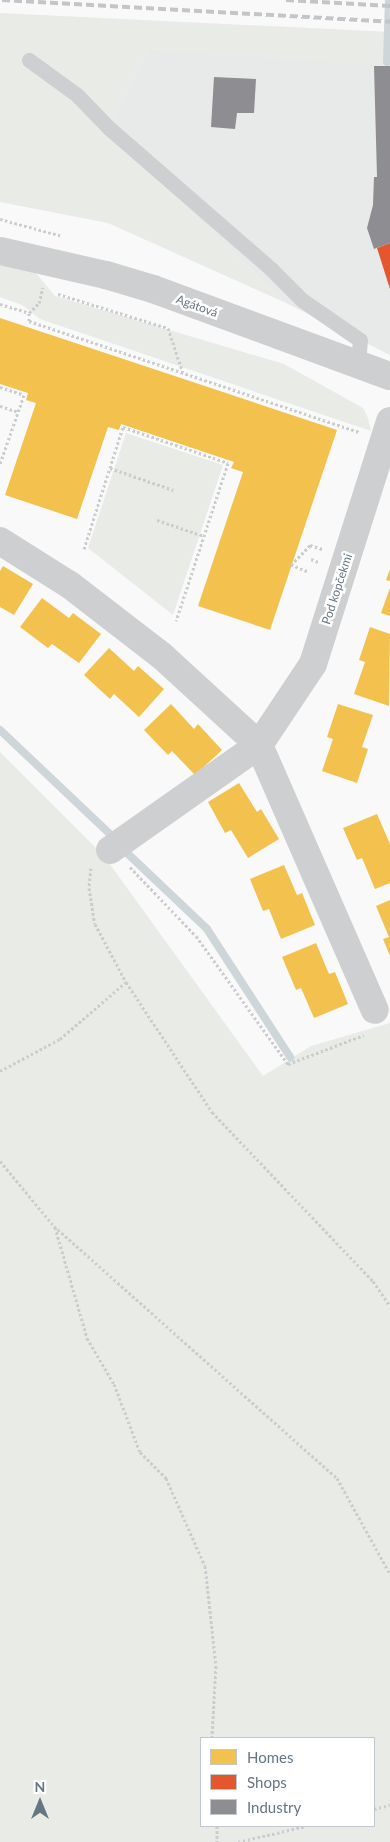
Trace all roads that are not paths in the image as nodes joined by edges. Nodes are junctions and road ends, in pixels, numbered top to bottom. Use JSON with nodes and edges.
{"nodes":[{"id":1,"x":29,"y":60,"type":"dead end"},
{"id":2,"x":0,"y":251,"type":"edge"},
{"id":3,"x":358,"y":364,"type":"junction"},
{"id":4,"x":390,"y":376,"type":"edge"},
{"id":5,"x":390,"y":421,"type":"edge"},
{"id":6,"x":0,"y":541,"type":"edge"},
{"id":7,"x":259,"y":745,"type":"junction"},
{"id":8,"x":110,"y":850,"type":"road end"},
{"id":9,"x":372,"y":1022,"type":"road end"}],
"edges":[{"from":1,"to":3,"type":"lane"},
{"from":2,"to":3,"type":"street","name":"Agátová"},
{"from":3,"to":4,"type":"street","name":"Agátová"},
{"from":5,"to":7,"type":"street","name":"Pod kopčekmi"},
{"from":6,"to":7,"type":"street"},
{"from":7,"to":8,"type":"street"},
{"from":7,"to":9,"type":"street"}]}
